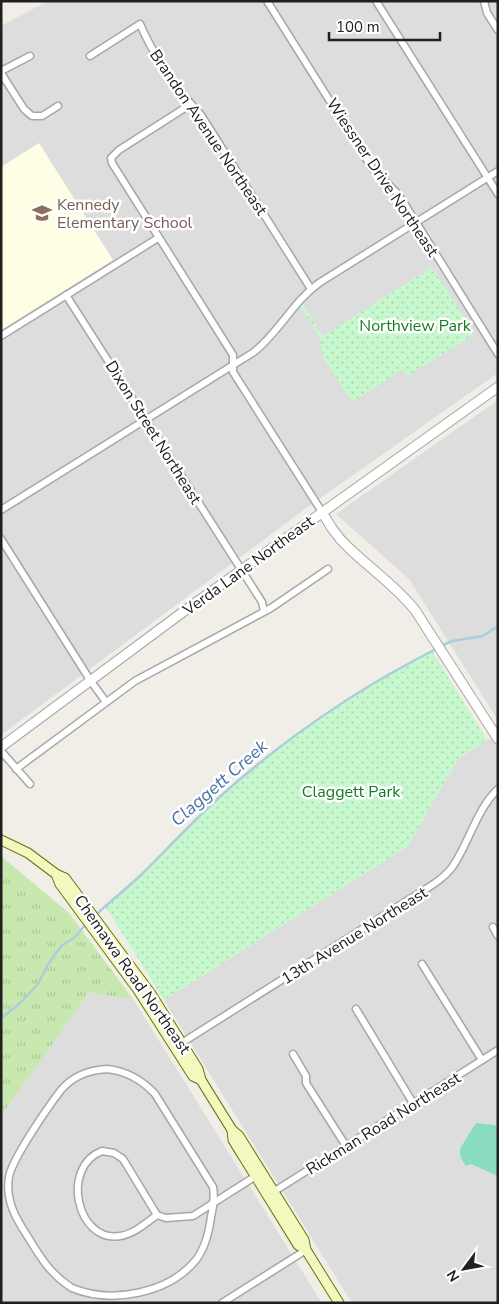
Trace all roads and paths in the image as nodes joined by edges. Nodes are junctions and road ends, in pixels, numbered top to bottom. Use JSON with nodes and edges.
{"nodes":[{"id":1,"x":267,"y":1,"type":"edge"},
{"id":2,"x":376,"y":1,"type":"edge"},
{"id":3,"x":484,"y":1,"type":"edge"},
{"id":4,"x":498,"y":30,"type":"edge"},
{"id":5,"x":30,"y":56,"type":"dead end"},
{"id":6,"x":90,"y":56,"type":"dead end"},
{"id":7,"x":1,"y":72,"type":"edge"},
{"id":8,"x":191,"y":104,"type":"junction"},
{"id":9,"x":58,"y":106,"type":"dead end"},
{"id":10,"x":498,"y":171,"type":"edge"},
{"id":11,"x":487,"y":177,"type":"junction"},
{"id":12,"x":498,"y":194,"type":"edge"},
{"id":13,"x":416,"y":223,"type":"junction"},
{"id":14,"x":158,"y":238,"type":"junction"},
{"id":15,"x":311,"y":289,"type":"junction"},
{"id":16,"x":66,"y":295,"type":"junction"},
{"id":17,"x":1,"y":336,"type":"edge"},
{"id":18,"x":498,"y":354,"type":"edge"},
{"id":19,"x":233,"y":365,"type":"junction"},
{"id":20,"x":498,"y":387,"type":"edge"},
{"id":21,"x":145,"y":419,"type":"junction"},
{"id":22,"x":1,"y":510,"type":"edge"},
{"id":23,"x":322,"y":512,"type":"junction"},
{"id":24,"x":1,"y":539,"type":"edge"},
{"id":25,"x":328,"y":569,"type":"dead end"},
{"id":26,"x":241,"y":570,"type":"junction"},
{"id":27,"x":264,"y":611,"type":"junction"},
{"id":28,"x":90,"y":680,"type":"junction"},
{"id":29,"x":106,"y":702,"type":"junction"},
{"id":30,"x":498,"y":739,"type":"edge"},
{"id":31,"x":1,"y":747,"type":"edge"},
{"id":32,"x":1,"y":751,"type":"edge"},
{"id":33,"x":16,"y":769,"type":"junction"},
{"id":34,"x":30,"y":784,"type":"dead end"},
{"id":35,"x":498,"y":789,"type":"edge"},
{"id":36,"x":1,"y":840,"type":"edge"},
{"id":37,"x":493,"y":928,"type":"dead end"},
{"id":38,"x":498,"y":936,"type":"edge"},
{"id":39,"x":422,"y":964,"type":"dead end"},
{"id":40,"x":356,"y":1009,"type":"dead end"},
{"id":41,"x":179,"y":1045,"type":"junction"},
{"id":42,"x":498,"y":1050,"type":"edge"},
{"id":43,"x":293,"y":1054,"type":"dead end"},
{"id":44,"x":482,"y":1060,"type":"junction"},
{"id":45,"x":413,"y":1103,"type":"junction"},
{"id":46,"x":346,"y":1146,"type":"junction"},
{"id":47,"x":259,"y":1174,"type":"junction"},
{"id":48,"x":271,"y":1194,"type":"junction"},
{"id":49,"x":214,"y":1204,"type":"junction"},
{"id":50,"x":157,"y":1215,"type":"junction"},
{"id":51,"x":306,"y":1250,"type":"junction"},
{"id":52,"x":222,"y":1303,"type":"edge"},
{"id":53,"x":339,"y":1303,"type":"edge"}],
"edges":[{"from":1,"to":13,"type":"street","name":"Wiessner Drive Northeast"},
{"from":2,"to":11,"type":"street"},
{"from":3,"to":4,"type":"street"},
{"from":5,"to":7,"type":"street"},
{"from":6,"to":8,"type":"street","name":"Brandon Avenue Northeast"},
{"from":7,"to":9,"type":"street"},
{"from":8,"to":14,"type":"street"},
{"from":8,"to":15,"type":"street","name":"Brandon Avenue Northeast"},
{"from":10,"to":11,"type":"street"},
{"from":11,"to":12,"type":"street"},
{"from":11,"to":13,"type":"street"},
{"from":13,"to":15,"type":"street"},
{"from":13,"to":18,"type":"street","name":"Wiessner Drive Northeast"},
{"from":14,"to":16,"type":"street"},
{"from":14,"to":19,"type":"street"},
{"from":15,"to":19,"type":"street"},
{"from":16,"to":17,"type":"street"},
{"from":16,"to":21,"type":"street","name":"Dixon Street Northeast"},
{"from":19,"to":21,"type":"street"},
{"from":19,"to":23,"type":"street"},
{"from":20,"to":23,"type":"street","name":"Verda Lane Northeast"},
{"from":21,"to":22,"type":"street"},
{"from":21,"to":26,"type":"street","name":"Dixon Street Northeast"},
{"from":23,"to":26,"type":"street","name":"Verda Lane Northeast"},
{"from":23,"to":30,"type":"street"},
{"from":24,"to":28,"type":"street"},
{"from":25,"to":27,"type":"street"},
{"from":26,"to":27,"type":"street","name":"Dixon Street Northeast"},
{"from":26,"to":28,"type":"street","name":"Verda Lane Northeast"},
{"from":27,"to":29,"type":"street"},
{"from":28,"to":29,"type":"street"},
{"from":28,"to":31,"type":"street","name":"Verda Lane Northeast"},
{"from":29,"to":33,"type":"street"},
{"from":32,"to":33,"type":"street"},
{"from":33,"to":34,"type":"street"},
{"from":35,"to":41,"type":"street","name":"13th Avenue Northeast"},
{"from":36,"to":41,"type":"main road","name":"Chemawa Road Northeast"},
{"from":37,"to":38,"type":"street"},
{"from":39,"to":44,"type":"street"},
{"from":40,"to":45,"type":"street"},
{"from":41,"to":47,"type":"main road","name":"Chemawa Road Northeast"},
{"from":42,"to":44,"type":"street","name":"Rickman Road Northeast"},
{"from":43,"to":46,"type":"street"},
{"from":44,"to":45,"type":"street","name":"Rickman Road Northeast"},
{"from":45,"to":46,"type":"street","name":"Rickman Road Northeast"},
{"from":46,"to":48,"type":"street","name":"Rickman Road Northeast"},
{"from":47,"to":48,"type":"main road","name":"Chemawa Road Northeast"},
{"from":47,"to":49,"type":"street"},
{"from":48,"to":51,"type":"main road","name":"Chemawa Road Northeast"},
{"from":49,"to":49,"type":"street"},
{"from":49,"to":50,"type":"street"},
{"from":50,"to":50,"type":"street"},
{"from":51,"to":52,"type":"street"},
{"from":51,"to":53,"type":"main road","name":"Chemawa Road Northeast"}]}
